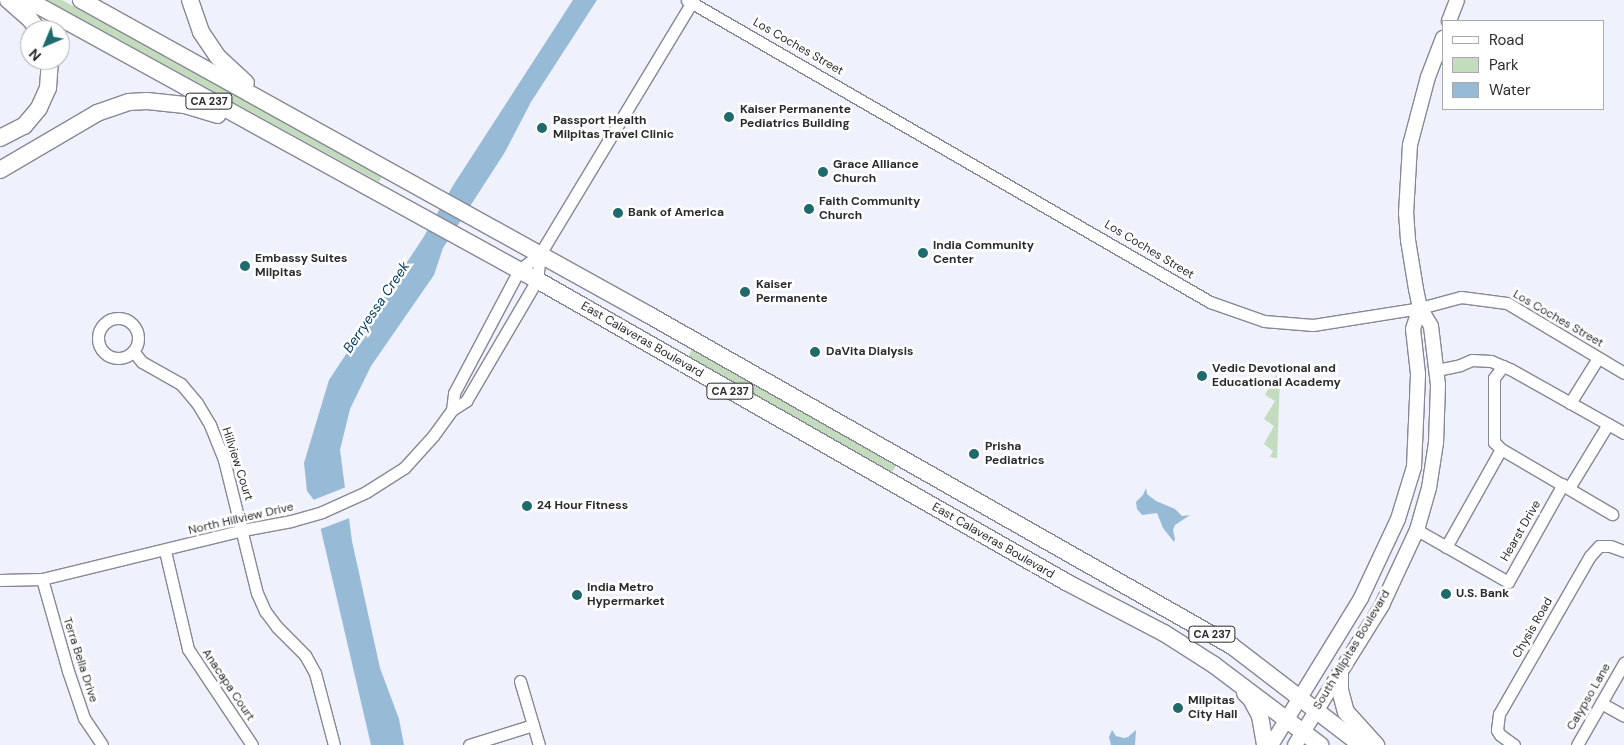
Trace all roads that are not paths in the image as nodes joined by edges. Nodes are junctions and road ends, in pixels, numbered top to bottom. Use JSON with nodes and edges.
{"nodes":[{"id":1,"x":8,"y":0,"type":"edge"},
{"id":2,"x":28,"y":0,"type":"edge"},
{"id":3,"x":81,"y":0,"type":"edge"},
{"id":4,"x":190,"y":0,"type":"edge"},
{"id":5,"x":1457,"y":0,"type":"edge"},
{"id":6,"x":691,"y":1,"type":"edge"},
{"id":7,"x":30,"y":20,"type":"edge"},
{"id":8,"x":1449,"y":20,"type":"edge"},
{"id":9,"x":1442,"y":41,"type":"edge"},
{"id":10,"x":49,"y":70,"type":"edge"},
{"id":11,"x":268,"y":102,"type":"junction"},
{"id":12,"x":272,"y":136,"type":"junction"},
{"id":13,"x":0,"y":138,"type":"edge"},
{"id":14,"x":0,"y":170,"type":"edge"},
{"id":15,"x":540,"y":254,"type":"junction"},
{"id":16,"x":519,"y":270,"type":"junction"},
{"id":17,"x":537,"y":280,"type":"junction"},
{"id":18,"x":1420,"y":308,"type":"junction"},
{"id":19,"x":134,"y":350,"type":"dead end"},
{"id":20,"x":1598,"y":358,"type":"junction"},
{"id":21,"x":1503,"y":366,"type":"junction"},
{"id":22,"x":1437,"y":370,"type":"junction"},
{"id":23,"x":1624,"y":373,"type":"edge"},
{"id":24,"x":1570,"y":403,"type":"junction"},
{"id":25,"x":452,"y":410,"type":"junction"},
{"id":26,"x":1608,"y":424,"type":"junction"},
{"id":27,"x":1624,"y":433,"type":"edge"},
{"id":28,"x":1501,"y":449,"type":"junction"},
{"id":29,"x":1566,"y":486,"type":"junction"},
{"id":30,"x":1612,"y":514,"type":"dead end"},
{"id":31,"x":243,"y":530,"type":"junction"},
{"id":32,"x":1417,"y":530,"type":"junction"},
{"id":33,"x":1446,"y":546,"type":"junction"},
{"id":34,"x":165,"y":551,"type":"junction"},
{"id":35,"x":1624,"y":551,"type":"edge"},
{"id":36,"x":42,"y":578,"type":"junction"},
{"id":37,"x":0,"y":580,"type":"edge"},
{"id":38,"x":1624,"y":663,"type":"edge"},
{"id":39,"x":1214,"y":665,"type":"junction"},
{"id":40,"x":1340,"y":674,"type":"junction"},
{"id":41,"x":520,"y":681,"type":"dead end"},
{"id":42,"x":1299,"y":697,"type":"junction"},
{"id":43,"x":1601,"y":703,"type":"junction"},
{"id":44,"x":1316,"y":711,"type":"junction"},
{"id":45,"x":1624,"y":716,"type":"edge"},
{"id":46,"x":1286,"y":718,"type":"junction"},
{"id":47,"x":533,"y":725,"type":"junction"},
{"id":48,"x":1299,"y":738,"type":"edge"},
{"id":49,"x":102,"y":745,"type":"edge"},
{"id":50,"x":252,"y":745,"type":"edge"},
{"id":51,"x":334,"y":745,"type":"edge"},
{"id":52,"x":469,"y":745,"type":"edge"},
{"id":53,"x":539,"y":745,"type":"edge"},
{"id":54,"x":1265,"y":745,"type":"edge"},
{"id":55,"x":1270,"y":745,"type":"edge"},
{"id":56,"x":1320,"y":745,"type":"edge"},
{"id":57,"x":1361,"y":745,"type":"edge"},
{"id":58,"x":1376,"y":745,"type":"edge"},
{"id":59,"x":1514,"y":745,"type":"edge"},
{"id":60,"x":1577,"y":745,"type":"edge"}],
"edges":[{"from":1,"to":7,"type":"highway"},
{"from":2,"to":12,"type":"highway","name":"East Calaveras Boulevard","number":"CA 237"},
{"from":3,"to":11,"type":"highway","name":"East Calaveras Boulevard","number":"CA 237"},
{"from":4,"to":11,"type":"highway"},
{"from":5,"to":8,"type":"main road"},
{"from":6,"to":15,"type":"street"},
{"from":6,"to":18,"type":"street","name":"Los Coches Street"},
{"from":9,"to":18,"type":"main road","name":"South Milpitas Boulevard"},
{"from":10,"to":13,"type":"highway"},
{"from":11,"to":15,"type":"highway","name":"East Calaveras Boulevard","number":"CA 237"},
{"from":12,"to":14,"type":"highway"},
{"from":12,"to":16,"type":"highway","name":"East Calaveras Boulevard","number":"CA 237"},
{"from":15,"to":16,"type":"street","name":"North Hillview Drive"},
{"from":15,"to":17,"type":"street","name":"North Hillview Drive"},
{"from":15,"to":42,"type":"highway","name":"East Calaveras Boulevard","number":"CA 237"},
{"from":16,"to":17,"type":"highway","name":"East Calaveras Boulevard","number":"CA 237"},
{"from":16,"to":25,"type":"street","name":"North Hillview Drive"},
{"from":17,"to":25,"type":"street","name":"North Hillview Drive"},
{"from":17,"to":39,"type":"highway","name":"East Calaveras Boulevard","number":"CA 237"},
{"from":18,"to":20,"type":"street","name":"Los Coches Street"},
{"from":18,"to":22,"type":"main road","name":"South Milpitas Boulevard"},
{"from":18,"to":42,"type":"main road","name":"South Milpitas Boulevard"},
{"from":19,"to":31,"type":"street","name":"Hillview Court"},
{"from":20,"to":23,"type":"street","name":"Los Coches Street"},
{"from":20,"to":24,"type":"street"},
{"from":21,"to":22,"type":"street"},
{"from":21,"to":24,"type":"street"},
{"from":21,"to":28,"type":"street"},
{"from":22,"to":32,"type":"main road","name":"South Milpitas Boulevard"},
{"from":24,"to":26,"type":"street"},
{"from":25,"to":31,"type":"street","name":"North Hillview Drive"},
{"from":26,"to":27,"type":"street"},
{"from":26,"to":29,"type":"street"},
{"from":28,"to":29,"type":"street"},
{"from":28,"to":33,"type":"street"},
{"from":29,"to":30,"type":"street"},
{"from":29,"to":33,"type":"street","name":"Hearst Drive"},
{"from":31,"to":34,"type":"street","name":"North Hillview Drive"},
{"from":31,"to":51,"type":"street","name":"Hillview Court"},
{"from":32,"to":33,"type":"street","name":"Hearst Drive"},
{"from":32,"to":40,"type":"main road","name":"South Milpitas Boulevard"},
{"from":34,"to":36,"type":"street","name":"North Hillview Drive"},
{"from":34,"to":50,"type":"street","name":"Anacapa Court"},
{"from":35,"to":59,"type":"street","name":"Chysis Road"},
{"from":36,"to":37,"type":"street","name":"North Hillview Drive"},
{"from":36,"to":49,"type":"street","name":"Terra Bella Drive"},
{"from":38,"to":43,"type":"street","name":"Calypso Lane"},
{"from":39,"to":46,"type":"highway","name":"East Calaveras Boulevard","number":"CA 237"},
{"from":39,"to":54,"type":"highway"},
{"from":40,"to":44,"type":"main road","name":"South Milpitas Boulevard"},
{"from":40,"to":58,"type":"highway"},
{"from":41,"to":47,"type":"street"},
{"from":42,"to":44,"type":"highway","name":"East Calaveras Boulevard","number":"CA 237"},
{"from":42,"to":46,"type":"main road","name":"South Milpitas Boulevard"},
{"from":43,"to":45,"type":"street"},
{"from":43,"to":60,"type":"street","name":"Calypso Lane"},
{"from":44,"to":48,"type":"main road","name":"South Milpitas Boulevard"},
{"from":44,"to":57,"type":"highway","name":"East Calaveras Boulevard","number":"CA 237"},
{"from":46,"to":48,"type":"highway","name":"East Calaveras Boulevard","number":"CA 237"},
{"from":46,"to":55,"type":"main road","name":"South Milpitas Boulevard"},
{"from":47,"to":52,"type":"street"},
{"from":47,"to":53,"type":"street"},
{"from":48,"to":56,"type":"highway","name":"East Calaveras Boulevard","number":"CA 237"}]}
